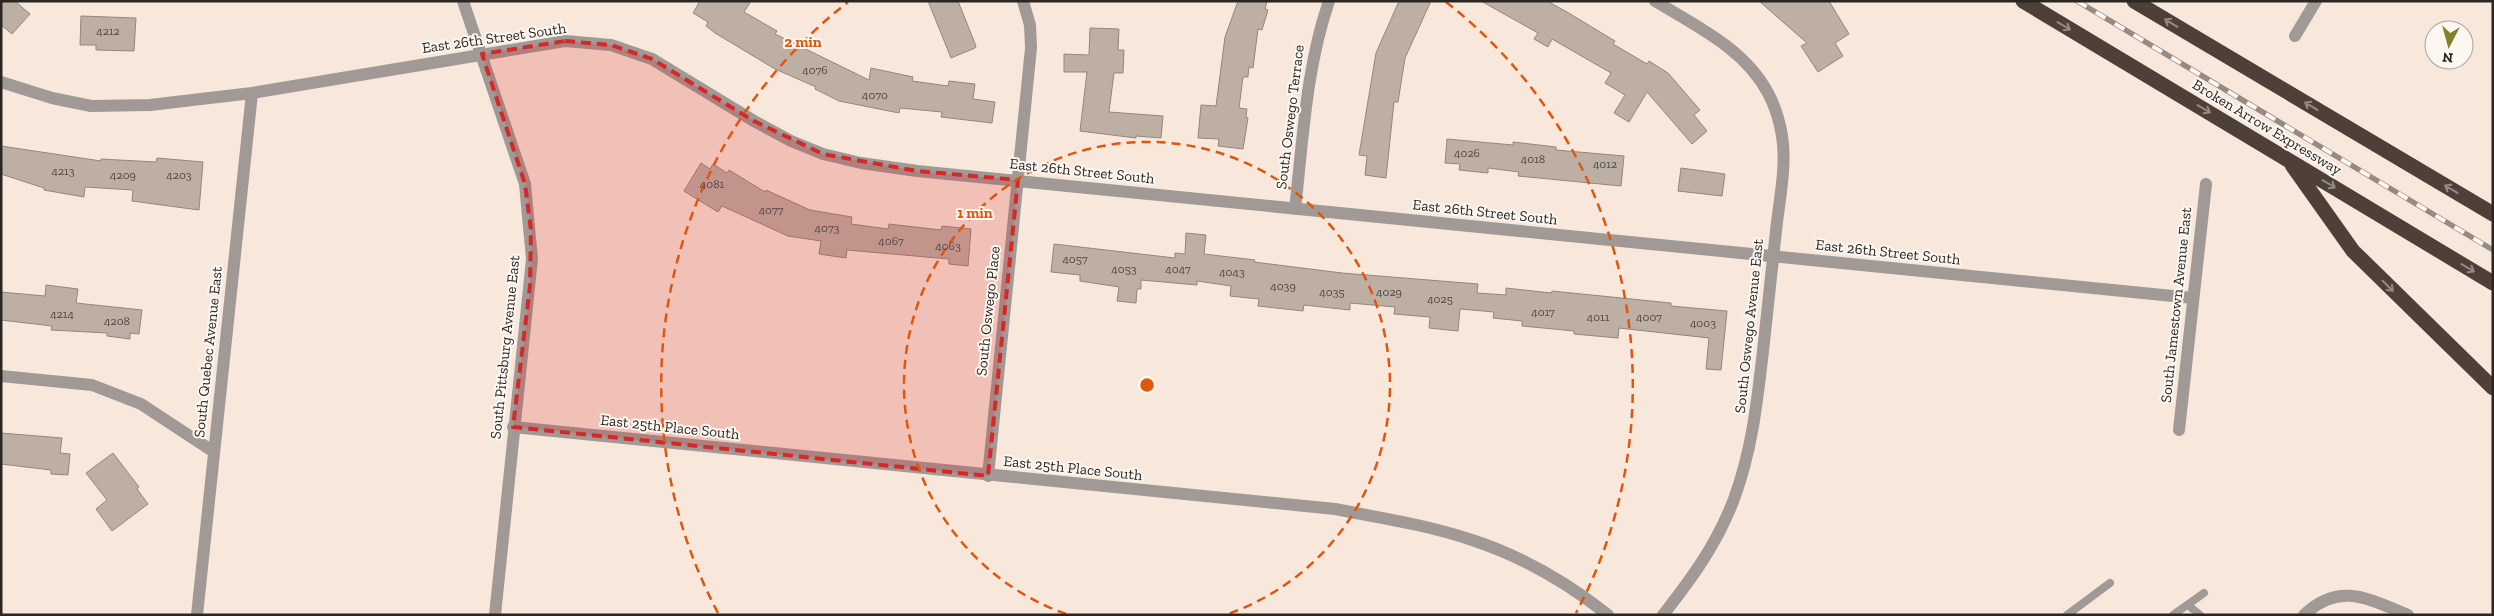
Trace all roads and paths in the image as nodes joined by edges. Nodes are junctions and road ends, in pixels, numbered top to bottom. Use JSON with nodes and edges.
{"nodes":[{"id":1,"x":463,"y":1,"type":"edge"},
{"id":2,"x":1023,"y":1,"type":"edge"},
{"id":3,"x":1329,"y":1,"type":"edge"},
{"id":4,"x":1655,"y":1,"type":"edge"},
{"id":5,"x":2022,"y":1,"type":"edge"},
{"id":6,"x":2134,"y":1,"type":"edge"},
{"id":7,"x":2316,"y":1,"type":"edge"},
{"id":8,"x":2295,"y":36,"type":"dead end"},
{"id":9,"x":482,"y":54,"type":"junction"},
{"id":10,"x":1,"y":82,"type":"edge"},
{"id":11,"x":252,"y":93,"type":"junction"},
{"id":12,"x":2287,"y":159,"type":"junction"},
{"id":13,"x":1018,"y":180,"type":"junction"},
{"id":14,"x":2206,"y":184,"type":"dead end"},
{"id":15,"x":1295,"y":209,"type":"junction"},
{"id":16,"x":2493,"y":214,"type":"edge"},
{"id":17,"x":1773,"y":258,"type":"junction"},
{"id":18,"x":2493,"y":283,"type":"edge"},
{"id":19,"x":2193,"y":298,"type":"junction"},
{"id":20,"x":1,"y":376,"type":"edge"},
{"id":21,"x":2493,"y":388,"type":"edge"},
{"id":22,"x":513,"y":427,"type":"junction"},
{"id":23,"x":2179,"y":430,"type":"dead end"},
{"id":24,"x":214,"y":452,"type":"junction"},
{"id":25,"x":988,"y":476,"type":"junction"},
{"id":26,"x":2110,"y":583,"type":"dead end"},
{"id":27,"x":2204,"y":593,"type":"dead end"},
{"id":28,"x":2188,"y":605,"type":"junction"},
{"id":29,"x":197,"y":615,"type":"edge"},
{"id":30,"x":495,"y":615,"type":"edge"},
{"id":31,"x":1608,"y":615,"type":"edge"},
{"id":32,"x":1663,"y":615,"type":"edge"},
{"id":33,"x":2067,"y":615,"type":"edge"},
{"id":34,"x":2174,"y":615,"type":"edge"},
{"id":35,"x":2200,"y":615,"type":"edge"},
{"id":36,"x":2304,"y":615,"type":"edge"},
{"id":37,"x":2408,"y":615,"type":"edge"}],
"edges":[{"from":1,"to":9,"type":"street","name":"South Pittsburg Avenue East"},
{"from":2,"to":13,"type":"street","name":"South Oswego Place"},
{"from":3,"to":15,"type":"street","name":"South Oswego Terrace"},
{"from":4,"to":17,"type":"street","name":"South Oswego Avenue East"},
{"from":5,"to":12,"type":"highway","name":"Broken Arrow Expressway","one_way":true},
{"from":16,"to":6,"type":"highway","one_way":true},
{"from":7,"to":8,"type":"street"},
{"from":9,"to":11,"type":"street","name":"East 26th Street South"},
{"from":9,"to":13,"type":"street","name":"East 26th Street South"},
{"from":9,"to":22,"type":"street","name":"South Pittsburg Avenue East"},
{"from":10,"to":11,"type":"street","name":"East 26th Street South"},
{"from":11,"to":24,"type":"street","name":"South Quebec Avenue East"},
{"from":12,"to":18,"type":"highway","name":"Broken Arrow Expressway","one_way":true},
{"from":12,"to":21,"type":"highway","one_way":true},
{"from":13,"to":15,"type":"street","name":"East 26th Street South"},
{"from":13,"to":25,"type":"street","name":"South Oswego Place"},
{"from":14,"to":19,"type":"street","name":"South Jamestown Avenue East"},
{"from":15,"to":17,"type":"street","name":"East 26th Street South"},
{"from":17,"to":19,"type":"street","name":"East 26th Street South"},
{"from":17,"to":32,"type":"street","name":"South Oswego Avenue East"},
{"from":19,"to":23,"type":"street","name":"South Jamestown Avenue East"},
{"from":20,"to":24,"type":"street"},
{"from":22,"to":25,"type":"street","name":"East 25th Place South"},
{"from":22,"to":30,"type":"street","name":"South Pittsburg Avenue East"},
{"from":24,"to":29,"type":"street","name":"South Quebec Avenue East"},
{"from":25,"to":31,"type":"street","name":"East 25th Place South"},
{"from":26,"to":33,"type":"lane"},
{"from":27,"to":28,"type":"lane"},
{"from":28,"to":34,"type":"lane"},
{"from":28,"to":35,"type":"lane"},
{"from":36,"to":37,"type":"street"}]}
